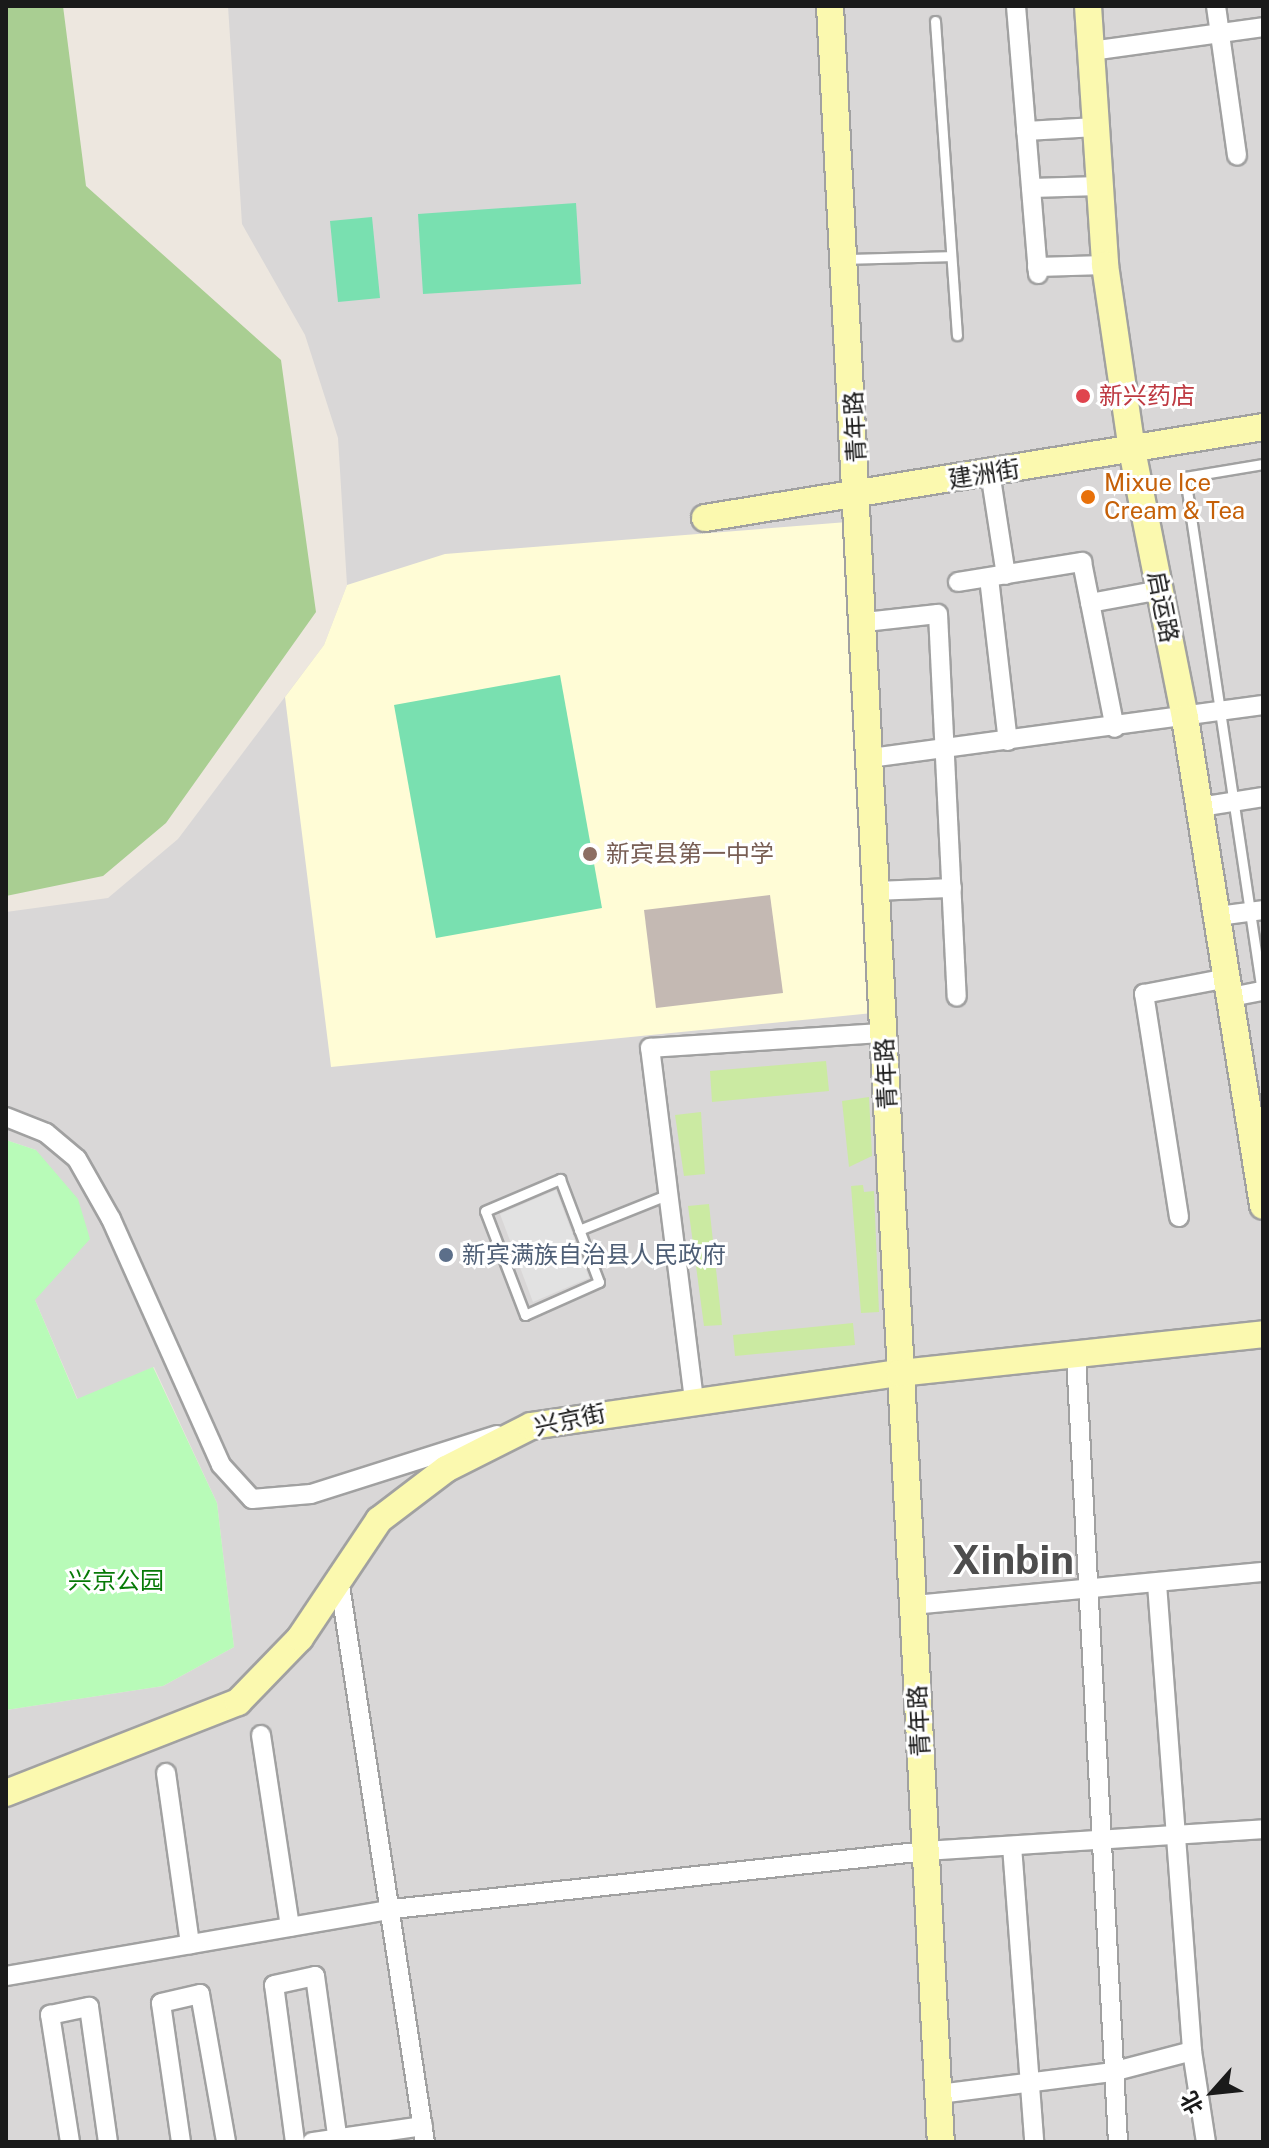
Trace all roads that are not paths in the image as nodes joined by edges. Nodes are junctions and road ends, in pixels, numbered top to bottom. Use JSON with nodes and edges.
{"nodes":[{"id":1,"x":830,"y":6,"type":"edge"},
{"id":2,"x":1016,"y":6,"type":"edge"},
{"id":3,"x":1088,"y":6,"type":"edge"},
{"id":4,"x":1216,"y":6,"type":"edge"},
{"id":5,"x":935,"y":21,"type":"dead end"},
{"id":6,"x":1263,"y":27,"type":"edge"},
{"id":7,"x":1220,"y":33,"type":"junction"},
{"id":8,"x":1091,"y":51,"type":"junction"},
{"id":9,"x":1096,"y":127,"type":"junction"},
{"id":10,"x":1026,"y":131,"type":"junction"},
{"id":11,"x":1237,"y":156,"type":"dead end"},
{"id":12,"x":1100,"y":186,"type":"junction"},
{"id":13,"x":1031,"y":188,"type":"junction"},
{"id":14,"x":951,"y":256,"type":"junction"},
{"id":15,"x":845,"y":259,"type":"junction"},
{"id":16,"x":1105,"y":265,"type":"junction"},
{"id":17,"x":957,"y":335,"type":"dead end"},
{"id":18,"x":1263,"y":427,"type":"edge"},
{"id":19,"x":1132,"y":450,"type":"junction"},
{"id":20,"x":1263,"y":464,"type":"edge"},
{"id":21,"x":990,"y":472,"type":"junction"},
{"id":22,"x":859,"y":495,"type":"junction"},
{"id":23,"x":705,"y":518,"type":"dead end"},
{"id":24,"x":997,"y":576,"type":"junction"},
{"id":25,"x":958,"y":582,"type":"dead end"},
{"id":26,"x":1160,"y":590,"type":"junction"},
{"id":27,"x":1090,"y":603,"type":"junction"},
{"id":28,"x":865,"y":622,"type":"junction"},
{"id":29,"x":1263,"y":705,"type":"edge"},
{"id":30,"x":1220,"y":712,"type":"junction"},
{"id":31,"x":1185,"y":718,"type":"junction"},
{"id":32,"x":1115,"y":728,"type":"junction"},
{"id":33,"x":1008,"y":741,"type":"junction"},
{"id":34,"x":945,"y":749,"type":"junction"},
{"id":35,"x":871,"y":758,"type":"junction"},
{"id":36,"x":1263,"y":797,"type":"edge"},
{"id":37,"x":1232,"y":802,"type":"junction"},
{"id":38,"x":1200,"y":807,"type":"junction"},
{"id":39,"x":952,"y":888,"type":"junction"},
{"id":40,"x":877,"y":891,"type":"junction"},
{"id":41,"x":1256,"y":910,"type":"edge"},
{"id":42,"x":1218,"y":916,"type":"junction"},
{"id":43,"x":1229,"y":987,"type":"junction"},
{"id":44,"x":1263,"y":994,"type":"edge"},
{"id":45,"x":957,"y":997,"type":"dead end"},
{"id":46,"x":884,"y":1033,"type":"junction"},
{"id":47,"x":6,"y":1117,"type":"edge"},
{"id":48,"x":669,"y":1194,"type":"junction"},
{"id":49,"x":1263,"y":1206,"type":"edge"},
{"id":50,"x":1179,"y":1217,"type":"dead end"},
{"id":51,"x":579,"y":1230,"type":"junction"},
{"id":52,"x":1263,"y":1334,"type":"edge"},
{"id":53,"x":1076,"y":1357,"type":"junction"},
{"id":54,"x":900,"y":1373,"type":"junction"},
{"id":55,"x":694,"y":1400,"type":"junction"},
{"id":56,"x":531,"y":1426,"type":"junction"},
{"id":57,"x":1263,"y":1572,"type":"edge"},
{"id":58,"x":339,"y":1579,"type":"junction"},
{"id":59,"x":1157,"y":1584,"type":"junction"},
{"id":60,"x":1091,"y":1592,"type":"junction"},
{"id":61,"x":913,"y":1605,"type":"junction"},
{"id":62,"x":261,"y":1735,"type":"dead end"},
{"id":63,"x":166,"y":1773,"type":"dead end"},
{"id":64,"x":6,"y":1793,"type":"edge"},
{"id":65,"x":1263,"y":1829,"type":"edge"},
{"id":66,"x":1179,"y":1837,"type":"junction"},
{"id":67,"x":1107,"y":1841,"type":"junction"},
{"id":68,"x":1012,"y":1846,"type":"junction"},
{"id":69,"x":926,"y":1851,"type":"junction"},
{"id":70,"x":393,"y":1909,"type":"junction"},
{"id":71,"x":290,"y":1927,"type":"junction"},
{"id":72,"x":190,"y":1944,"type":"junction"},
{"id":73,"x":6,"y":1976,"type":"edge"},
{"id":74,"x":1192,"y":2051,"type":"junction"},
{"id":75,"x":1112,"y":2072,"type":"junction"},
{"id":76,"x":1029,"y":2083,"type":"junction"},
{"id":77,"x":939,"y":2094,"type":"junction"},
{"id":78,"x":424,"y":2134,"type":"edge"},
{"id":79,"x":337,"y":2140,"type":"edge"},
{"id":80,"x":70,"y":2142,"type":"edge"},
{"id":81,"x":108,"y":2142,"type":"edge"},
{"id":82,"x":181,"y":2142,"type":"edge"},
{"id":83,"x":226,"y":2142,"type":"edge"},
{"id":84,"x":295,"y":2142,"type":"edge"},
{"id":85,"x":312,"y":2142,"type":"edge"},
{"id":86,"x":941,"y":2142,"type":"edge"},
{"id":87,"x":1034,"y":2142,"type":"edge"},
{"id":88,"x":1118,"y":2142,"type":"edge"},
{"id":89,"x":1206,"y":2142,"type":"edge"}],
"edges":[{"from":1,"to":15,"type":"street","name":"青年路"},
{"from":2,"to":10,"type":"street"},
{"from":3,"to":8,"type":"street","name":"启运路"},
{"from":4,"to":7,"type":"street"},
{"from":5,"to":14,"type":"lane"},
{"from":6,"to":7,"type":"street"},
{"from":7,"to":8,"type":"street"},
{"from":7,"to":11,"type":"street"},
{"from":8,"to":9,"type":"street","name":"启运路"},
{"from":9,"to":10,"type":"street"},
{"from":9,"to":12,"type":"street","name":"启运路"},
{"from":10,"to":13,"type":"street"},
{"from":12,"to":13,"type":"street"},
{"from":12,"to":16,"type":"street","name":"启运路"},
{"from":13,"to":16,"type":"street"},
{"from":14,"to":15,"type":"lane"},
{"from":14,"to":17,"type":"lane"},
{"from":15,"to":22,"type":"street","name":"青年路"},
{"from":16,"to":19,"type":"street","name":"启运路"},
{"from":18,"to":19,"type":"street","name":"建洲街"},
{"from":19,"to":21,"type":"street","name":"建洲街"},
{"from":19,"to":26,"type":"street","name":"启运路"},
{"from":20,"to":30,"type":"lane"},
{"from":21,"to":22,"type":"street","name":"建洲街"},
{"from":21,"to":24,"type":"street"},
{"from":22,"to":23,"type":"street","name":"建洲街"},
{"from":22,"to":28,"type":"street","name":"青年路"},
{"from":24,"to":25,"type":"street"},
{"from":24,"to":27,"type":"street"},
{"from":24,"to":33,"type":"street"},
{"from":26,"to":27,"type":"street"},
{"from":26,"to":31,"type":"street","name":"启运路"},
{"from":27,"to":32,"type":"street"},
{"from":28,"to":34,"type":"street"},
{"from":28,"to":35,"type":"street","name":"青年路"},
{"from":29,"to":30,"type":"street"},
{"from":30,"to":31,"type":"street"},
{"from":30,"to":37,"type":"lane"},
{"from":31,"to":32,"type":"street"},
{"from":31,"to":38,"type":"street","name":"启运路"},
{"from":32,"to":33,"type":"street"},
{"from":33,"to":34,"type":"street"},
{"from":34,"to":35,"type":"street"},
{"from":34,"to":39,"type":"street"},
{"from":35,"to":40,"type":"street","name":"青年路"},
{"from":36,"to":37,"type":"street"},
{"from":37,"to":38,"type":"street"},
{"from":37,"to":41,"type":"lane"},
{"from":38,"to":42,"type":"street","name":"启运路"},
{"from":39,"to":40,"type":"street"},
{"from":39,"to":45,"type":"street"},
{"from":40,"to":46,"type":"street","name":"青年路"},
{"from":41,"to":42,"type":"street"},
{"from":41,"to":44,"type":"lane"},
{"from":42,"to":43,"type":"street","name":"启运路"},
{"from":43,"to":44,"type":"street"},
{"from":43,"to":49,"type":"street","name":"启运路"},
{"from":43,"to":50,"type":"street"},
{"from":46,"to":48,"type":"street"},
{"from":46,"to":54,"type":"street","name":"青年路"},
{"from":47,"to":56,"type":"street"},
{"from":48,"to":51,"type":"lane"},
{"from":48,"to":55,"type":"street"},
{"from":51,"to":51,"type":"lane"},
{"from":52,"to":53,"type":"street","name":"兴京街"},
{"from":53,"to":54,"type":"street","name":"兴京街"},
{"from":53,"to":60,"type":"street"},
{"from":54,"to":55,"type":"street","name":"兴京街"},
{"from":54,"to":61,"type":"street","name":"青年路"},
{"from":55,"to":56,"type":"street","name":"兴京街"},
{"from":56,"to":58,"type":"street","name":"兴京街"},
{"from":57,"to":59,"type":"street"},
{"from":58,"to":64,"type":"street","name":"兴京街"},
{"from":58,"to":70,"type":"street"},
{"from":59,"to":60,"type":"street"},
{"from":59,"to":66,"type":"street"},
{"from":60,"to":61,"type":"street"},
{"from":60,"to":67,"type":"street"},
{"from":61,"to":69,"type":"street","name":"青年路"},
{"from":62,"to":71,"type":"street"},
{"from":63,"to":72,"type":"street"},
{"from":65,"to":66,"type":"street"},
{"from":66,"to":67,"type":"street"},
{"from":66,"to":74,"type":"street"},
{"from":67,"to":68,"type":"street"},
{"from":67,"to":75,"type":"street"},
{"from":68,"to":69,"type":"street"},
{"from":68,"to":76,"type":"street"},
{"from":69,"to":70,"type":"street"},
{"from":69,"to":77,"type":"street","name":"青年路"},
{"from":70,"to":71,"type":"street"},
{"from":70,"to":78,"type":"street"},
{"from":71,"to":72,"type":"street"},
{"from":72,"to":73,"type":"street"},
{"from":74,"to":75,"type":"street"},
{"from":74,"to":89,"type":"street"},
{"from":75,"to":76,"type":"street"},
{"from":75,"to":88,"type":"street"},
{"from":76,"to":77,"type":"street"},
{"from":76,"to":87,"type":"street"},
{"from":77,"to":86,"type":"street","name":"青年路"},
{"from":78,"to":79,"type":"street"},
{"from":79,"to":84,"type":"street"},
{"from":79,"to":85,"type":"street"},
{"from":80,"to":81,"type":"street"},
{"from":82,"to":83,"type":"street"}]}
